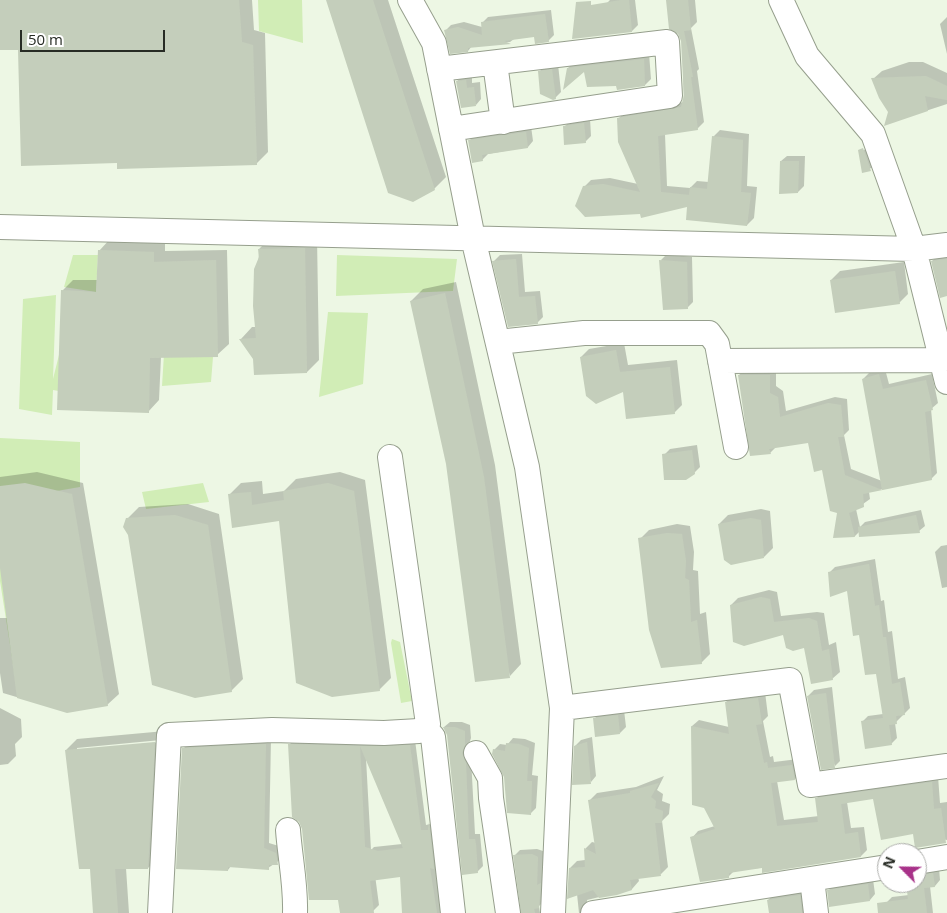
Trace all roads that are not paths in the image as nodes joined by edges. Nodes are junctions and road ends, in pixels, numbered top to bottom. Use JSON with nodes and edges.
{"nodes":[{"id":1,"x":410,"y":0,"type":"edge"},
{"id":2,"x":781,"y":0,"type":"edge"},
{"id":3,"x":495,"y":63,"type":"junction"},
{"id":4,"x":439,"y":69,"type":"junction"},
{"id":5,"x":502,"y":122,"type":"junction"},
{"id":6,"x":451,"y":129,"type":"junction"},
{"id":7,"x":0,"y":227,"type":"edge"},
{"id":8,"x":473,"y":238,"type":"junction"},
{"id":9,"x":947,"y":246,"type":"edge"},
{"id":10,"x":914,"y":249,"type":"junction"},
{"id":11,"x":498,"y":342,"type":"junction"},
{"id":12,"x":720,"y":361,"type":"junction"},
{"id":13,"x":944,"y":371,"type":"edge"},
{"id":14,"x":736,"y":447,"type":"dead end"},
{"id":15,"x":390,"y":457,"type":"dead end"},
{"id":16,"x":562,"y":708,"type":"junction"},
{"id":17,"x":424,"y":727,"type":"junction"},
{"id":18,"x":476,"y":753,"type":"dead end"},
{"id":19,"x":947,"y":766,"type":"edge"},
{"id":20,"x":288,"y":830,"type":"dead end"},
{"id":21,"x":947,"y":857,"type":"edge"},
{"id":22,"x":927,"y":860,"type":"edge"},
{"id":23,"x":877,"y":868,"type":"edge"},
{"id":24,"x":812,"y":878,"type":"junction"},
{"id":25,"x":703,"y":904,"type":"edge"},
{"id":26,"x":160,"y":913,"type":"edge"},
{"id":27,"x":295,"y":913,"type":"edge"},
{"id":28,"x":453,"y":913,"type":"edge"},
{"id":29,"x":508,"y":913,"type":"edge"},
{"id":30,"x":553,"y":913,"type":"edge"},
{"id":31,"x":593,"y":913,"type":"edge"},
{"id":32,"x":816,"y":913,"type":"edge"}],
"edges":[{"from":1,"to":4,"type":"street"},
{"from":2,"to":10,"type":"street"},
{"from":3,"to":4,"type":"street"},
{"from":3,"to":5,"type":"street"},
{"from":3,"to":5,"type":"street"},
{"from":4,"to":6,"type":"street"},
{"from":5,"to":6,"type":"street"},
{"from":6,"to":8,"type":"street"},
{"from":7,"to":8,"type":"street"},
{"from":8,"to":10,"type":"street"},
{"from":8,"to":11,"type":"street"},
{"from":9,"to":10,"type":"street"},
{"from":10,"to":13,"type":"street"},
{"from":11,"to":12,"type":"street"},
{"from":11,"to":16,"type":"street"},
{"from":12,"to":13,"type":"street"},
{"from":12,"to":14,"type":"street"},
{"from":15,"to":17,"type":"street"},
{"from":16,"to":19,"type":"street"},
{"from":16,"to":30,"type":"street"},
{"from":17,"to":26,"type":"street"},
{"from":17,"to":28,"type":"street"},
{"from":18,"to":29,"type":"street"},
{"from":20,"to":27,"type":"street"},
{"from":21,"to":22,"type":"street"},
{"from":23,"to":24,"type":"street"},
{"from":24,"to":25,"type":"street"},
{"from":24,"to":32,"type":"street"},
{"from":25,"to":31,"type":"street"}]}
